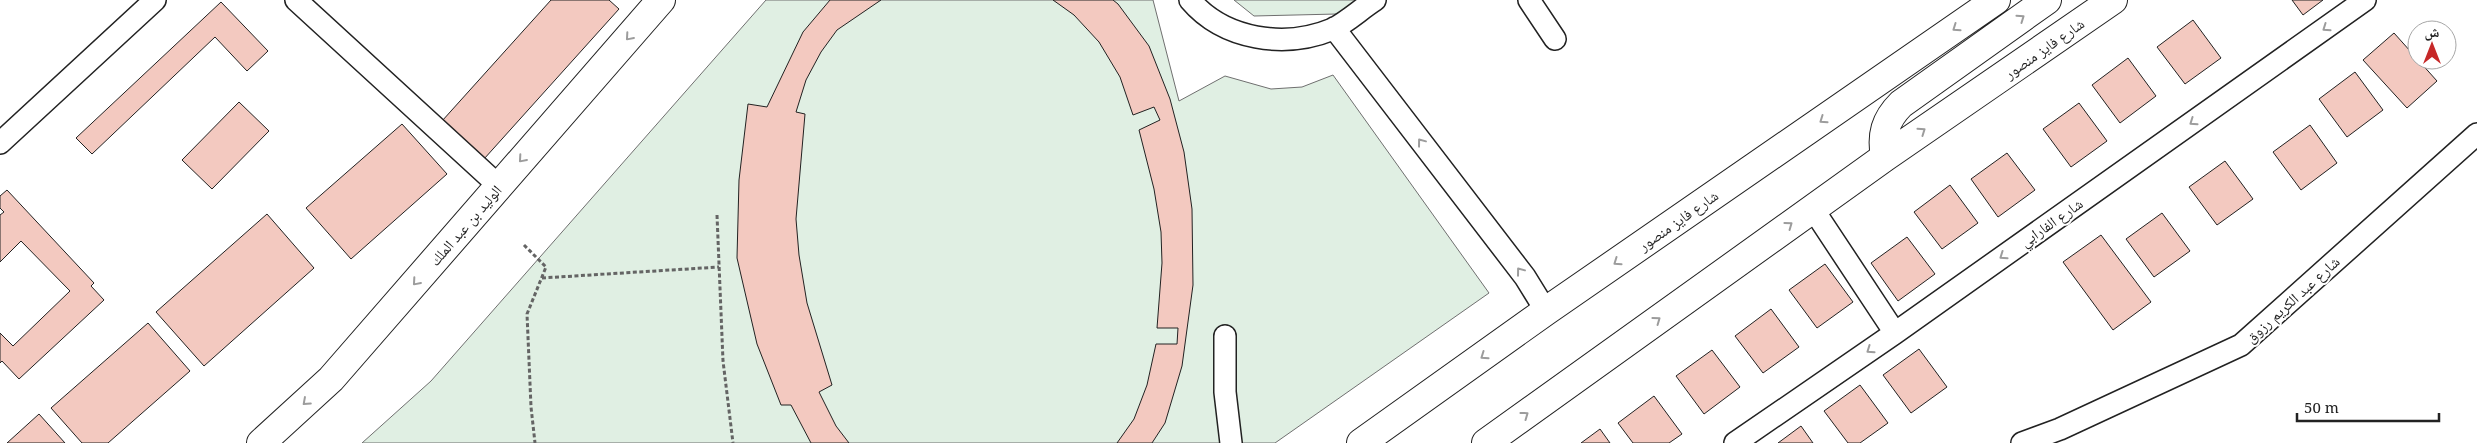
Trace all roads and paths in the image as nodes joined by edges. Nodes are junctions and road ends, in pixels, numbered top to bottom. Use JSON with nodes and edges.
{"nodes":[{"id":1,"x":155,"y":0,"type":"edge"},
{"id":2,"x":296,"y":0,"type":"edge"},
{"id":3,"x":660,"y":0,"type":"edge"},
{"id":4,"x":1190,"y":0,"type":"edge"},
{"id":5,"x":1374,"y":0,"type":"edge"},
{"id":6,"x":1529,"y":0,"type":"edge"},
{"id":7,"x":1996,"y":0,"type":"edge"},
{"id":8,"x":2047,"y":0,"type":"edge"},
{"id":9,"x":2113,"y":0,"type":"edge"},
{"id":10,"x":2365,"y":0,"type":"edge"},
{"id":11,"x":1334,"y":28,"type":"junction"},
{"id":12,"x":1555,"y":39,"type":"dead end"},
{"id":13,"x":2477,"y":134,"type":"edge"},
{"id":14,"x":0,"y":143,"type":"edge"},
{"id":15,"x":1885,"y":157,"type":"junction"},
{"id":16,"x":499,"y":186,"type":"junction"},
{"id":17,"x":1813,"y":209,"type":"junction"},
{"id":18,"x":718,"y":215,"type":"dead end"},
{"id":19,"x":524,"y":245,"type":"dead end"},
{"id":20,"x":719,"y":267,"type":"junction"},
{"id":21,"x":542,"y":278,"type":"junction"},
{"id":22,"x":1546,"y":311,"type":"junction"},
{"id":23,"x":1895,"y":333,"type":"junction"},
{"id":24,"x":1225,"y":336,"type":"dead end"},
{"id":25,"x":261,"y":443,"type":"edge"},
{"id":26,"x":535,"y":443,"type":"edge"},
{"id":27,"x":733,"y":443,"type":"edge"},
{"id":28,"x":1231,"y":443,"type":"edge"},
{"id":29,"x":1361,"y":443,"type":"edge"},
{"id":30,"x":1486,"y":443,"type":"edge"},
{"id":31,"x":1735,"y":443,"type":"edge"},
{"id":32,"x":2022,"y":443,"type":"edge"}],
"edges":[{"from":1,"to":14,"type":"street"},
{"from":2,"to":16,"type":"street"},
{"from":3,"to":16,"type":"main road","name":"الوليد بن عبد الملك","one_way":true},
{"from":4,"to":11,"type":"street"},
{"from":5,"to":11,"type":"street"},
{"from":6,"to":12,"type":"street"},
{"from":7,"to":22,"type":"main road","name":"شارع فايز منصور","one_way":true},
{"from":15,"to":8,"type":"main road","one_way":true},
{"from":15,"to":9,"type":"main road","name":"شارع فايز منصور","one_way":true},
{"from":10,"to":23,"type":"street","name":"شارع الفارابي","one_way":true},
{"from":22,"to":11,"type":"street","one_way":true},
{"from":13,"to":32,"type":"street","name":"شارع عبد الكريم رزوق"},
{"from":15,"to":17,"type":"main road","name":"شارع فايز منصور"},
{"from":16,"to":25,"type":"main road","name":"الوليد بن عبد الملك","one_way":true},
{"from":17,"to":23,"type":"street"},
{"from":30,"to":17,"type":"main road","name":"شارع فايز منصور","one_way":true},
{"from":18,"to":20,"type":"path"},
{"from":19,"to":21,"type":"path"},
{"from":20,"to":21,"type":"path"},
{"from":20,"to":27,"type":"path"},
{"from":21,"to":26,"type":"path"},
{"from":22,"to":29,"type":"main road","name":"شارع فايز منصور","one_way":true},
{"from":23,"to":31,"type":"street","name":"شارع الفارابي","one_way":true},
{"from":24,"to":28,"type":"street"}]}
